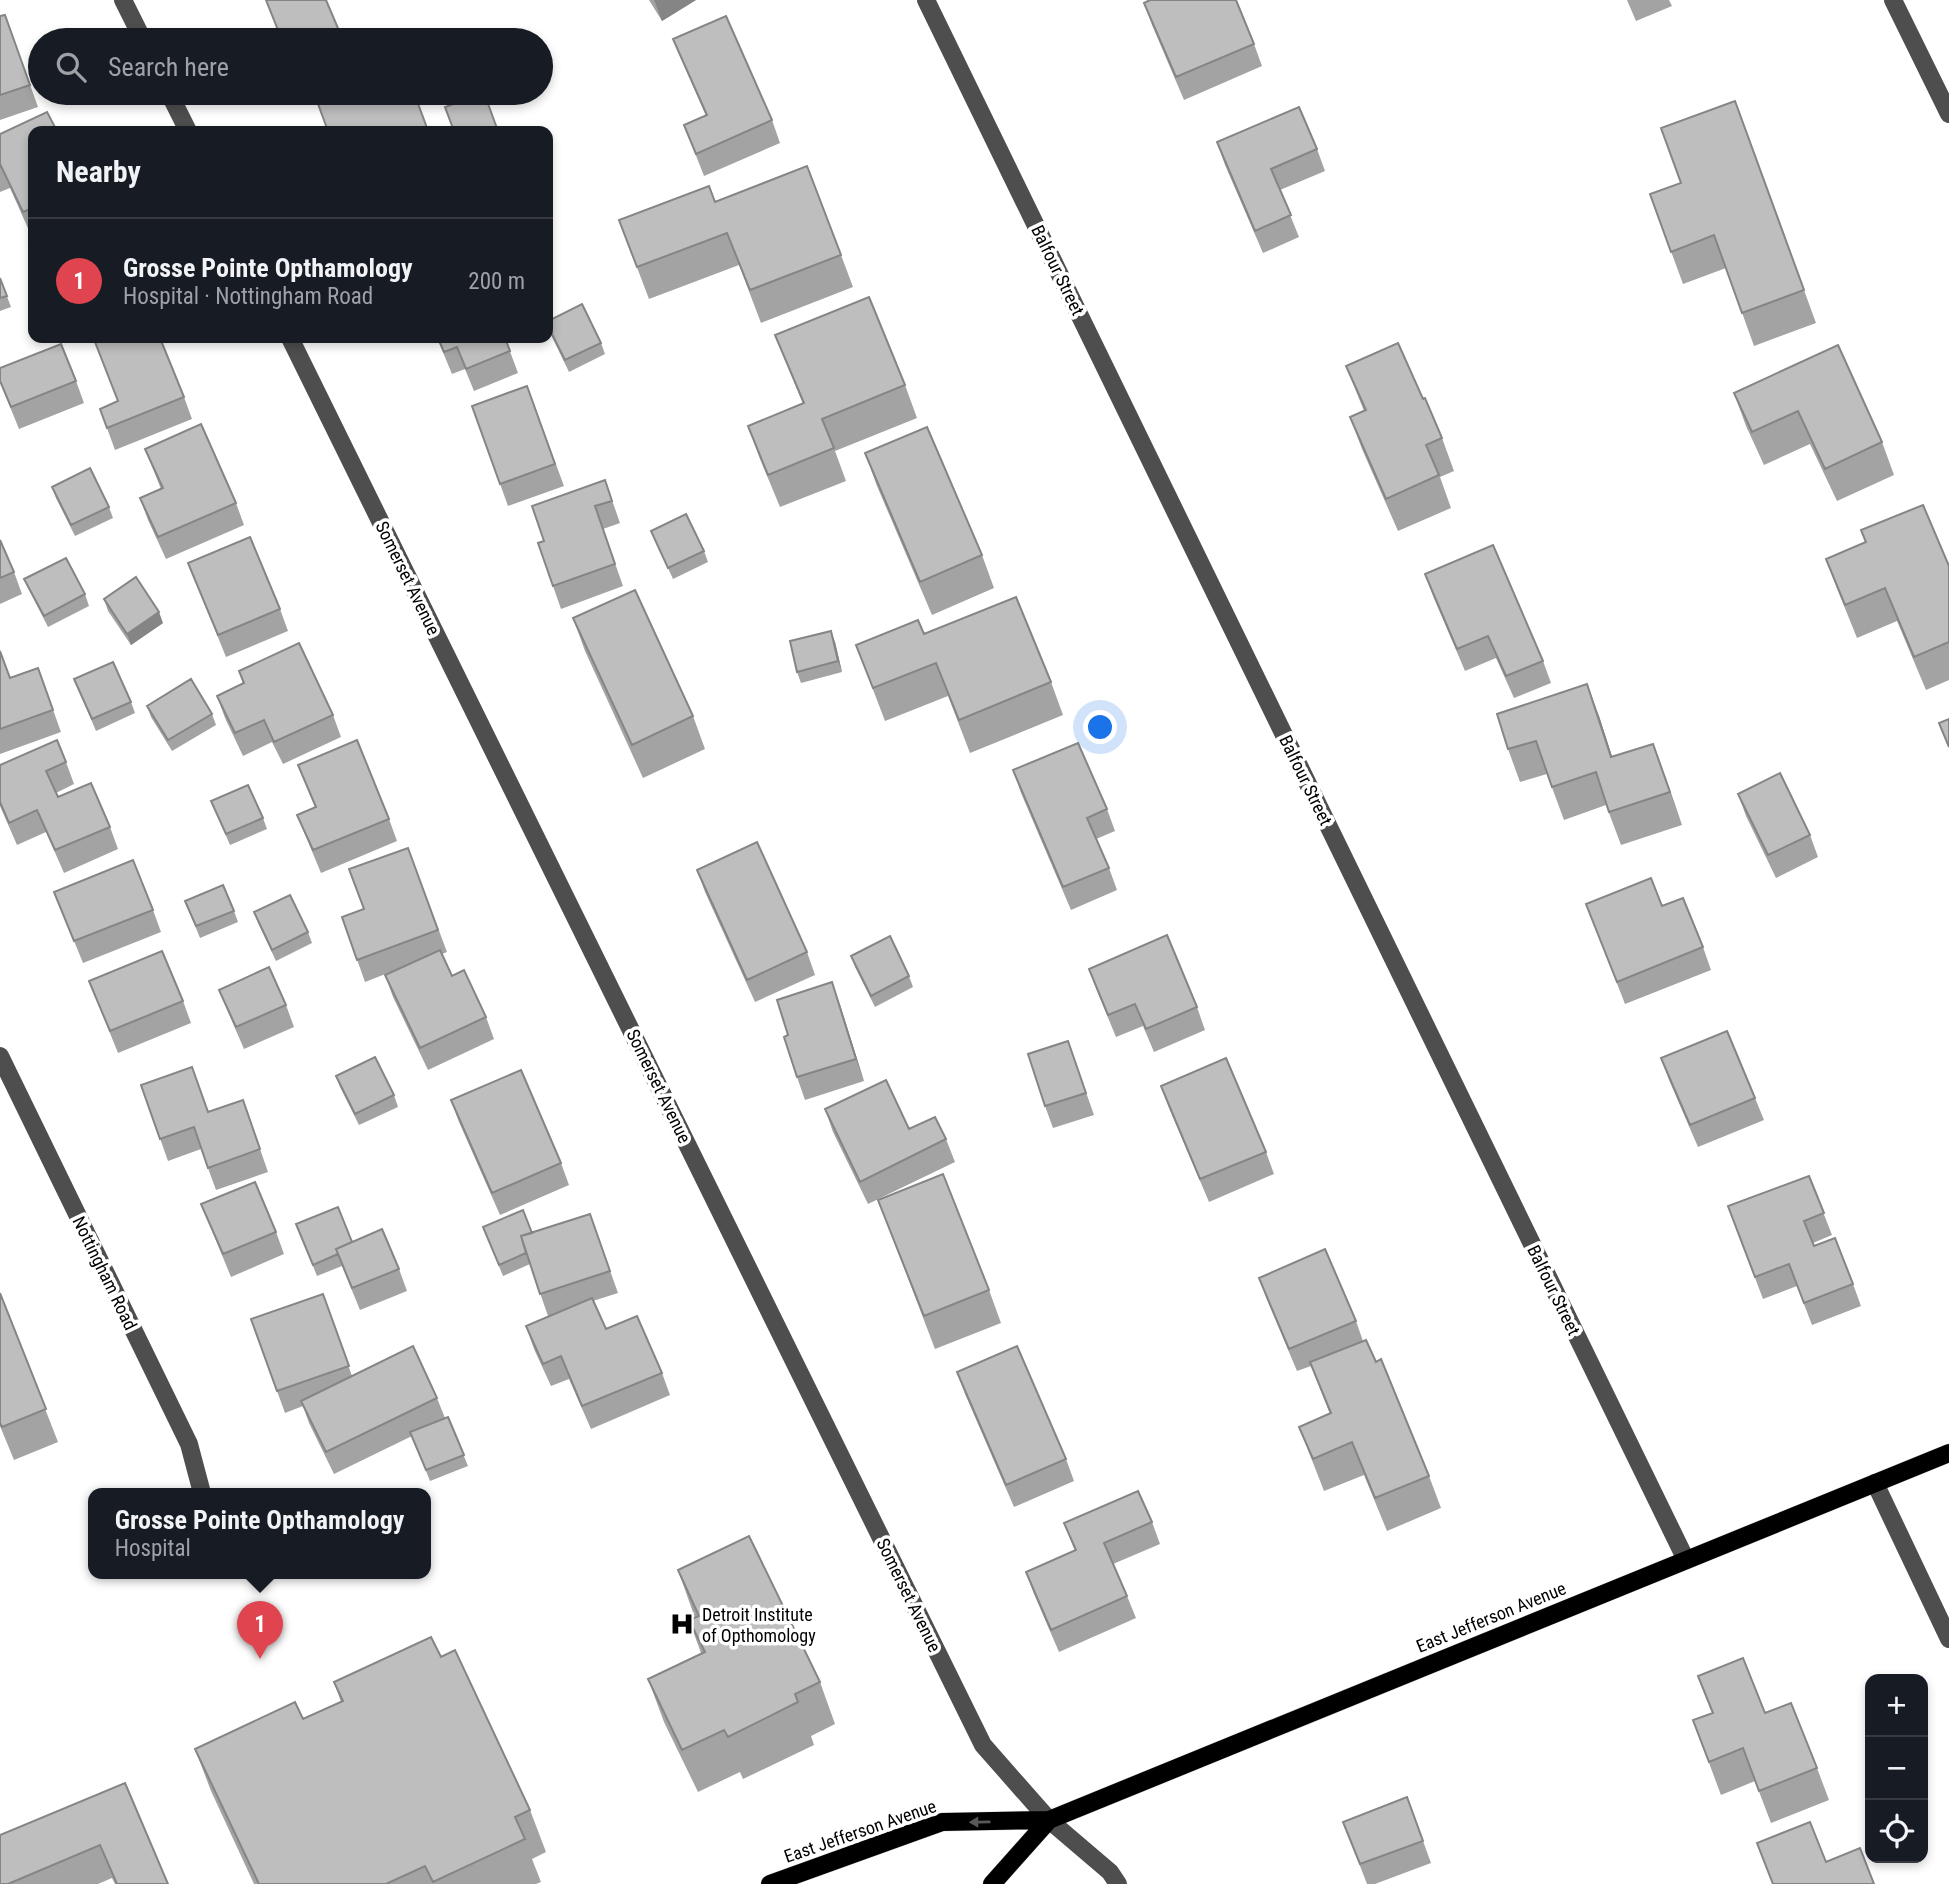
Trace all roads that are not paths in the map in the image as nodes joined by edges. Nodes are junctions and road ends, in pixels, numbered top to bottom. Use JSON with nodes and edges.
{"nodes":[{"id":1,"x":123,"y":0,"type":"edge"},
{"id":2,"x":926,"y":0,"type":"edge"},
{"id":3,"x":1894,"y":0,"type":"edge"},
{"id":4,"x":137,"y":28,"type":"edge"},
{"id":5,"x":175,"y":105,"type":"edge"},
{"id":6,"x":1949,"y":114,"type":"edge"},
{"id":7,"x":186,"y":126,"type":"edge"},
{"id":8,"x":292,"y":343,"type":"edge"},
{"id":9,"x":0,"y":1056,"type":"edge"},
{"id":10,"x":1949,"y":1453,"type":"edge"},
{"id":11,"x":1875,"y":1483,"type":"junction"},
{"id":12,"x":201,"y":1488,"type":"edge"},
{"id":13,"x":1686,"y":1560,"type":"junction"},
{"id":14,"x":1949,"y":1639,"type":"edge"},
{"id":15,"x":1049,"y":1820,"type":"junction"},
{"id":16,"x":770,"y":1884,"type":"edge"},
{"id":17,"x":992,"y":1884,"type":"edge"},
{"id":18,"x":1118,"y":1884,"type":"edge"}],
"edges":[{"from":1,"to":4,"type":"street"},
{"from":2,"to":13,"type":"street","name":"Balfour Street"},
{"from":3,"to":6,"type":"street"},
{"from":5,"to":7,"type":"street"},
{"from":8,"to":15,"type":"street","name":"Somerset Avenue"},
{"from":9,"to":12,"type":"street","name":"Nottingham Road"},
{"from":10,"to":11,"type":"main road","name":"East Jefferson Avenue"},
{"from":11,"to":13,"type":"main road","name":"East Jefferson Avenue"},
{"from":11,"to":14,"type":"street"},
{"from":13,"to":15,"type":"main road","name":"East Jefferson Avenue"},
{"from":15,"to":16,"type":"main road","name":"East Jefferson Avenue","one_way":true},
{"from":15,"to":17,"type":"main road","name":"East Jefferson Avenue"},
{"from":15,"to":18,"type":"street","name":"Somerset Avenue"}]}
